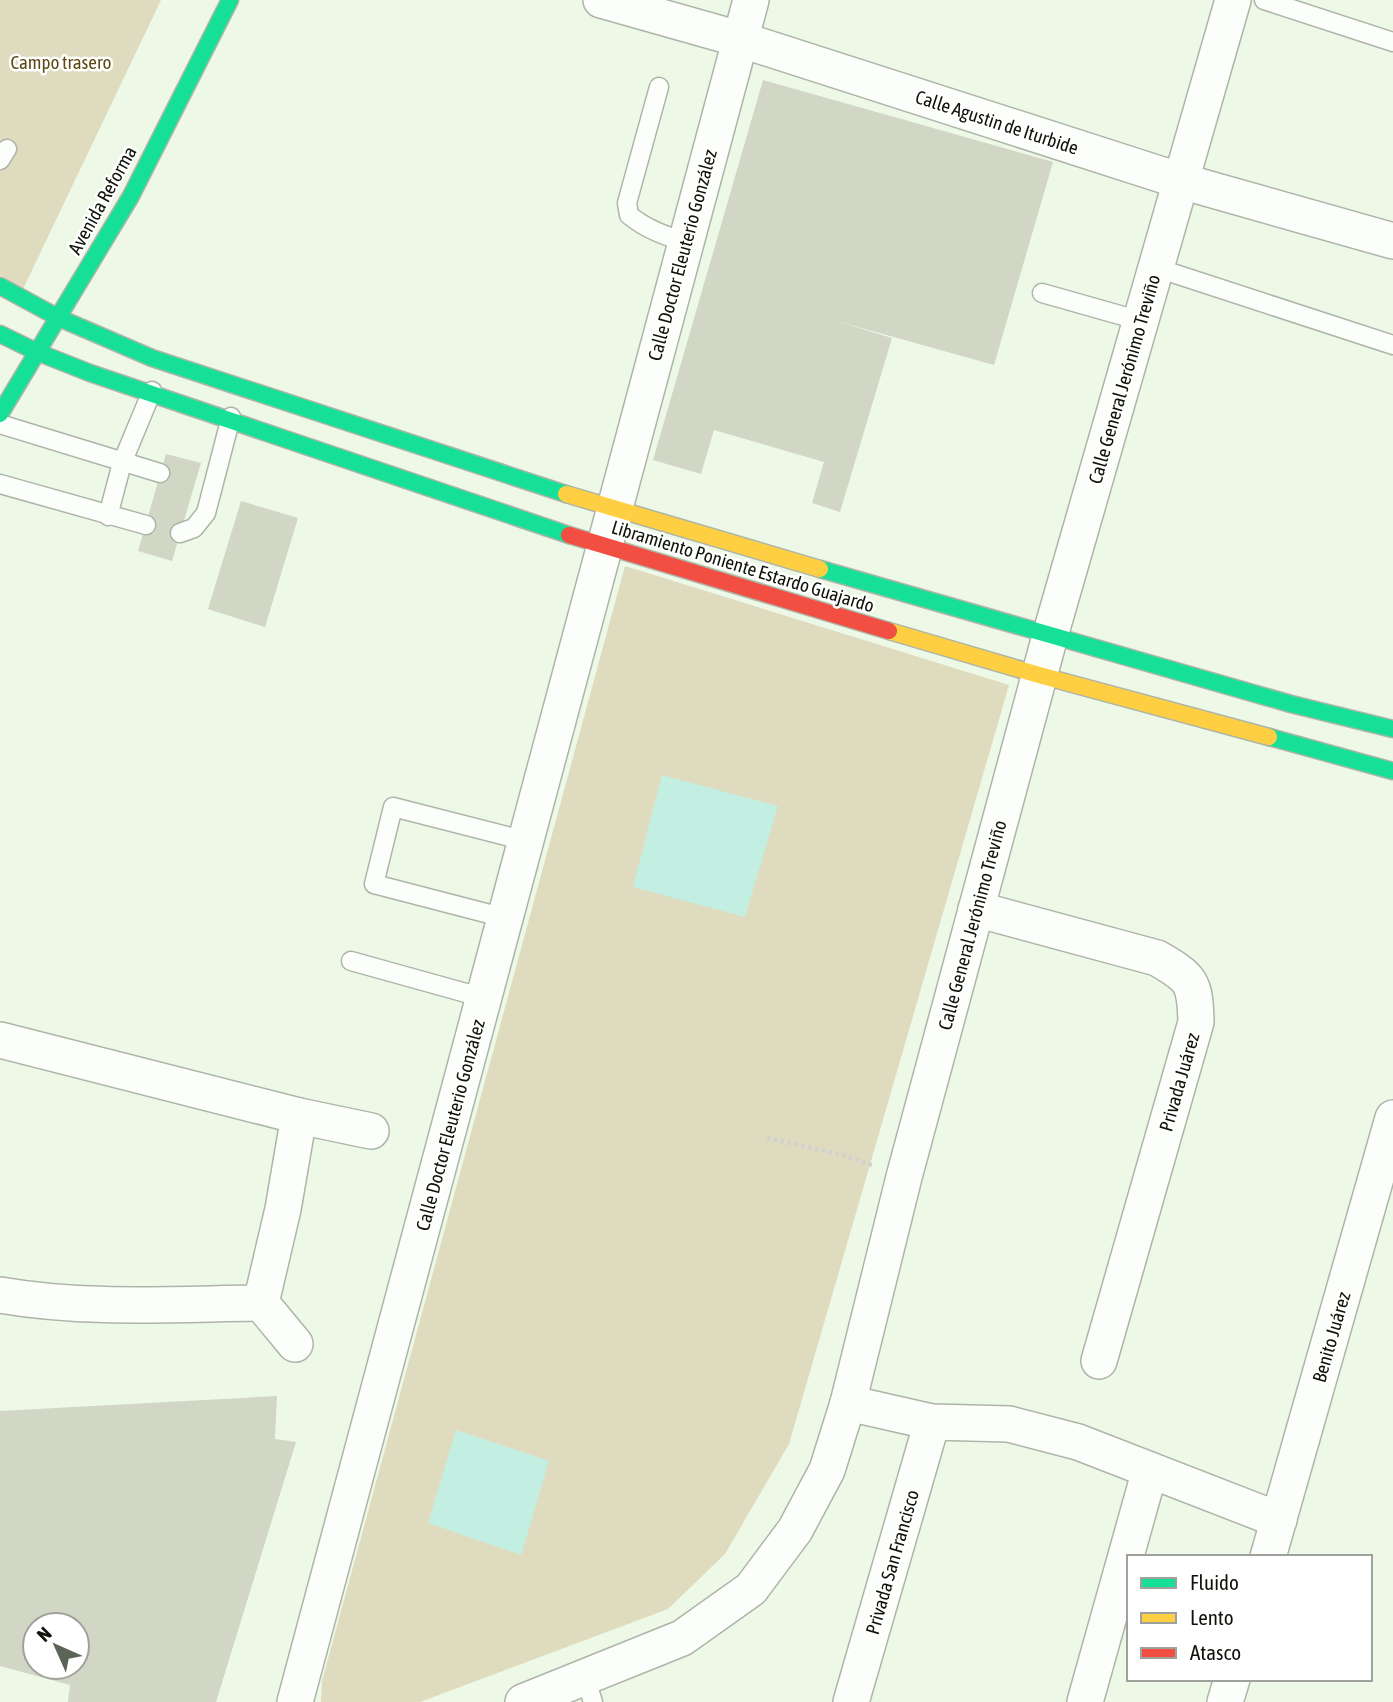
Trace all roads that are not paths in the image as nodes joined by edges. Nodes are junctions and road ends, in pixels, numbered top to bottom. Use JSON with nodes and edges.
{"nodes":[{"id":1,"x":230,"y":0,"type":"edge"},
{"id":2,"x":601,"y":0,"type":"edge"},
{"id":3,"x":751,"y":0,"type":"edge"},
{"id":4,"x":1233,"y":0,"type":"edge"},
{"id":5,"x":1264,"y":0,"type":"edge"},
{"id":6,"x":739,"y":39,"type":"junction"},
{"id":7,"x":1393,"y":42,"type":"edge"},
{"id":8,"x":659,"y":87,"type":"dead end"},
{"id":9,"x":1181,"y":181,"type":"junction"},
{"id":10,"x":1393,"y":241,"type":"edge"},
{"id":11,"x":685,"y":242,"type":"junction"},
{"id":12,"x":1157,"y":268,"type":"junction"},
{"id":13,"x":0,"y":286,"type":"edge"},
{"id":14,"x":1042,"y":293,"type":"dead end"},
{"id":15,"x":59,"y":318,"type":"junction"},
{"id":16,"x":1141,"y":321,"type":"junction"},
{"id":17,"x":0,"y":334,"type":"edge"},
{"id":18,"x":1393,"y":345,"type":"edge"},
{"id":19,"x":37,"y":352,"type":"junction"},
{"id":20,"x":163,"y":362,"type":"junction"},
{"id":21,"x":240,"y":387,"type":"junction"},
{"id":22,"x":151,"y":394,"type":"junction"},
{"id":23,"x":0,"y":414,"type":"edge"},
{"id":24,"x":230,"y":421,"type":"junction"},
{"id":25,"x":0,"y":424,"type":"edge"},
{"id":26,"x":122,"y":463,"type":"junction"},
{"id":27,"x":160,"y":473,"type":"dead end"},
{"id":28,"x":0,"y":484,"type":"edge"},
{"id":29,"x":616,"y":510,"type":"junction"},
{"id":30,"x":108,"y":516,"type":"junction"},
{"id":31,"x":146,"y":525,"type":"dead end"},
{"id":32,"x":180,"y":533,"type":"dead end"},
{"id":33,"x":605,"y":547,"type":"junction"},
{"id":34,"x":1050,"y":636,"type":"junction"},
{"id":35,"x":1039,"y":675,"type":"junction"},
{"id":36,"x":1393,"y":729,"type":"edge"},
{"id":37,"x":1393,"y":771,"type":"edge"},
{"id":38,"x":526,"y":841,"type":"junction"},
{"id":39,"x":976,"y":909,"type":"junction"},
{"id":40,"x":505,"y":918,"type":"junction"},
{"id":41,"x":351,"y":961,"type":"dead end"},
{"id":42,"x":484,"y":998,"type":"junction"},
{"id":43,"x":0,"y":1040,"type":"edge"},
{"id":44,"x":299,"y":1116,"type":"junction"},
{"id":45,"x":1393,"y":1118,"type":"edge"},
{"id":46,"x":371,"y":1131,"type":"dead end"},
{"id":47,"x":0,"y":1295,"type":"edge"},
{"id":48,"x":261,"y":1303,"type":"junction"},
{"id":49,"x":295,"y":1344,"type":"dead end"},
{"id":50,"x":1099,"y":1361,"type":"dead end"},
{"id":51,"x":848,"y":1403,"type":"junction"},
{"id":52,"x":932,"y":1422,"type":"junction"},
{"id":53,"x":1150,"y":1470,"type":"junction"},
{"id":54,"x":1279,"y":1520,"type":"junction"},
{"id":55,"x":1269,"y":1555,"type":"edge"},
{"id":56,"x":1231,"y":1681,"type":"edge"},
{"id":57,"x":589,"y":1690,"type":"edge"},
{"id":58,"x":295,"y":1702,"type":"edge"},
{"id":59,"x":523,"y":1702,"type":"edge"},
{"id":60,"x":851,"y":1702,"type":"edge"},
{"id":61,"x":1085,"y":1702,"type":"edge"},
{"id":62,"x":1225,"y":1702,"type":"edge"}],
"edges":[{"from":1,"to":15,"type":"street","name":"Avenida Reforma"},
{"from":2,"to":6,"type":"street","name":"Calle Agustin de Iturbide"},
{"from":3,"to":6,"type":"street","name":"Calle Doctor Eleuterio González"},
{"from":4,"to":9,"type":"street","name":"Calle General Jerónimo Treviño"},
{"from":5,"to":7,"type":"lane"},
{"from":6,"to":9,"type":"street","name":"Calle Agustin de Iturbide"},
{"from":6,"to":11,"type":"street","name":"Calle Doctor Eleuterio González"},
{"from":8,"to":11,"type":"lane"},
{"from":9,"to":10,"type":"street","name":"Calle Agustin de Iturbide"},
{"from":9,"to":12,"type":"street","name":"Calle General Jerónimo Treviño"},
{"from":11,"to":29,"type":"street","name":"Calle Doctor Eleuterio González"},
{"from":12,"to":16,"type":"street","name":"Calle General Jerónimo Treviño"},
{"from":12,"to":18,"type":"lane"},
{"from":13,"to":15,"type":"street","name":"Libramiento Poniente Estardo Guajardo"},
{"from":14,"to":16,"type":"lane"},
{"from":15,"to":19,"type":"street","name":"Avenida Reforma"},
{"from":15,"to":20,"type":"street","name":"Libramiento Poniente Estardo Guajardo"},
{"from":16,"to":34,"type":"street","name":"Calle General Jerónimo Treviño"},
{"from":17,"to":19,"type":"street","name":"Libramiento Poniente Estardo Guajardo"},
{"from":19,"to":22,"type":"street","name":"Libramiento Poniente Estardo Guajardo"},
{"from":19,"to":23,"type":"street","name":"Avenida Reforma"},
{"from":20,"to":21,"type":"street","name":"Libramiento Poniente Estardo Guajardo"},
{"from":20,"to":22,"type":"lane"},
{"from":21,"to":24,"type":"lane"},
{"from":21,"to":29,"type":"street","name":"Libramiento Poniente Estardo Guajardo"},
{"from":22,"to":24,"type":"street","name":"Libramiento Poniente Estardo Guajardo"},
{"from":22,"to":26,"type":"lane"},
{"from":24,"to":32,"type":"lane"},
{"from":24,"to":33,"type":"street","name":"Libramiento Poniente Estardo Guajardo"},
{"from":25,"to":26,"type":"lane"},
{"from":26,"to":27,"type":"lane"},
{"from":26,"to":30,"type":"lane"},
{"from":28,"to":30,"type":"lane"},
{"from":29,"to":33,"type":"street","name":"Calle Doctor Eleuterio González"},
{"from":29,"to":34,"type":"street","name":"Libramiento Poniente Estardo Guajardo"},
{"from":30,"to":31,"type":"lane"},
{"from":33,"to":35,"type":"street","name":"Libramiento Poniente Estardo Guajardo"},
{"from":33,"to":38,"type":"street","name":"Calle Doctor Eleuterio González"},
{"from":34,"to":35,"type":"street","name":"Calle General Jerónimo Treviño"},
{"from":34,"to":36,"type":"street","name":"Libramiento Poniente Estardo Guajardo"},
{"from":35,"to":37,"type":"street","name":"Libramiento Poniente Estardo Guajardo"},
{"from":35,"to":39,"type":"street","name":"Calle General Jerónimo Treviño"},
{"from":38,"to":40,"type":"street","name":"Calle Doctor Eleuterio González"},
{"from":38,"to":40,"type":"lane"},
{"from":39,"to":50,"type":"street","name":"Privada Juárez"},
{"from":39,"to":51,"type":"street","name":"Calle General Jerónimo Treviño"},
{"from":40,"to":42,"type":"street","name":"Calle Doctor Eleuterio González"},
{"from":41,"to":42,"type":"lane"},
{"from":42,"to":58,"type":"street","name":"Calle Doctor Eleuterio González"},
{"from":43,"to":44,"type":"street"},
{"from":44,"to":46,"type":"street"},
{"from":44,"to":48,"type":"street"},
{"from":45,"to":54,"type":"street","name":"Benito Juárez"},
{"from":47,"to":48,"type":"street"},
{"from":48,"to":49,"type":"street"},
{"from":51,"to":52,"type":"street"},
{"from":51,"to":57,"type":"street","name":"Calle General Jerónimo Treviño"},
{"from":52,"to":53,"type":"street"},
{"from":52,"to":60,"type":"street","name":"Privada San Francisco"},
{"from":53,"to":54,"type":"street"},
{"from":53,"to":61,"type":"street"},
{"from":54,"to":55,"type":"street","name":"Benito Juárez"},
{"from":56,"to":62,"type":"street"},
{"from":57,"to":59,"type":"street","name":"Calle General Jerónimo Treviño"}]}
